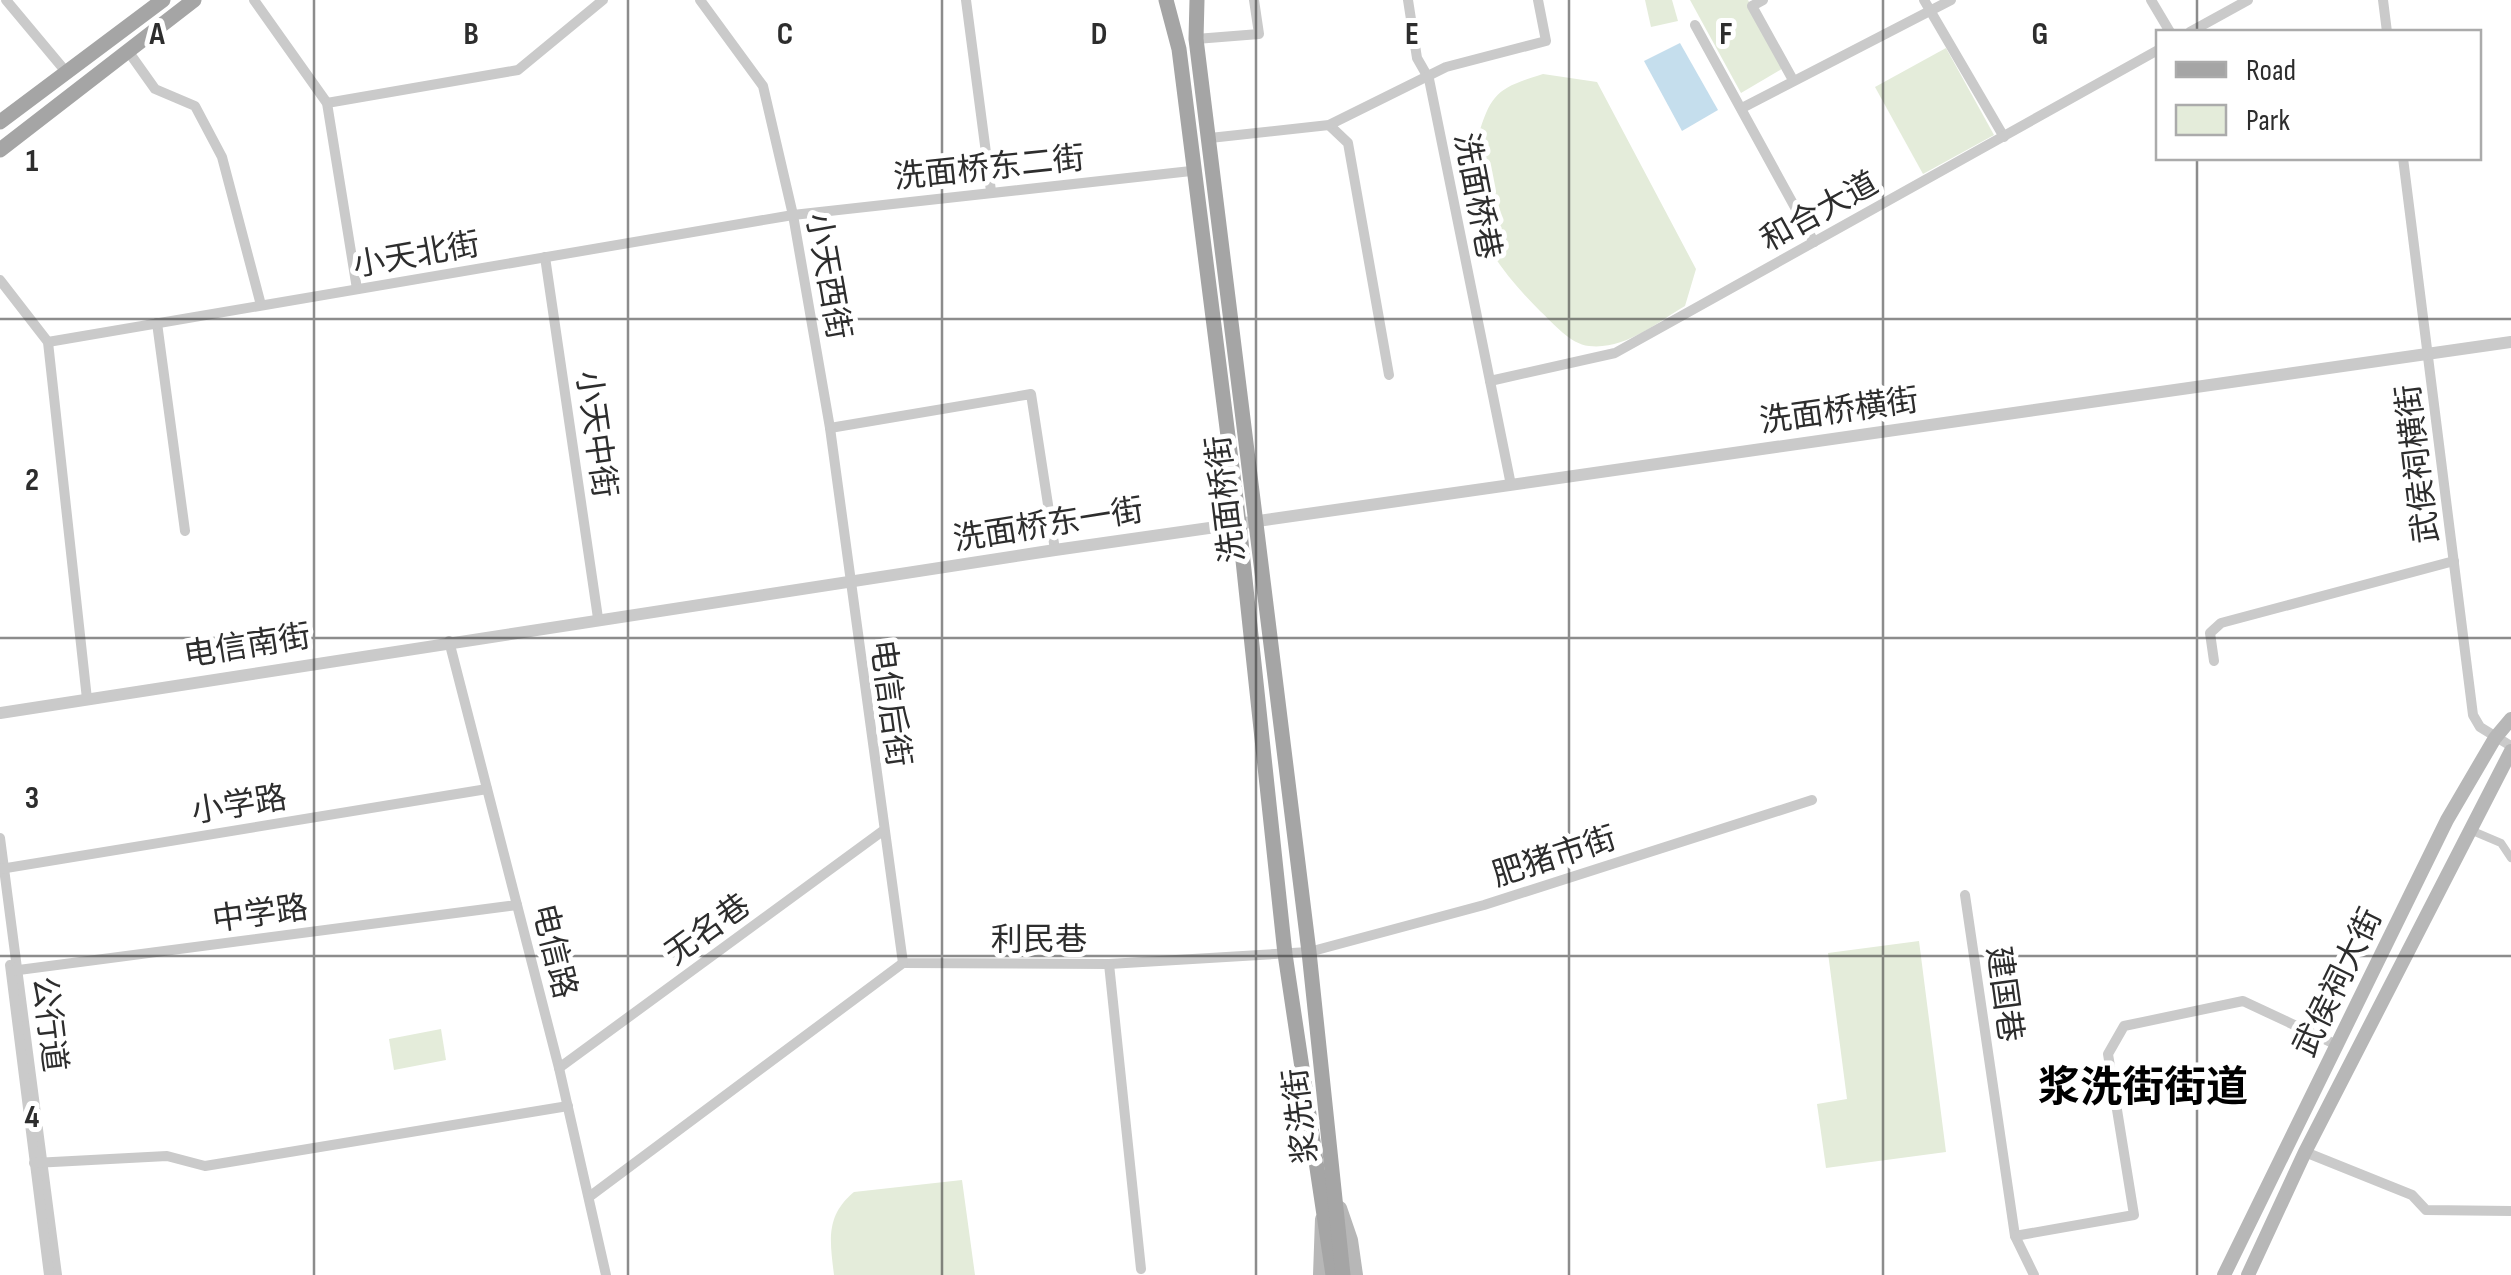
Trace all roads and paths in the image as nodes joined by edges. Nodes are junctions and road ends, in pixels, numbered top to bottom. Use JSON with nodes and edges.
{"nodes":[{"id":1,"x":6,"y":0,"type":"edge"},
{"id":2,"x":163,"y":0,"type":"edge"},
{"id":3,"x":194,"y":0,"type":"edge"},
{"id":4,"x":254,"y":0,"type":"edge"},
{"id":5,"x":603,"y":0,"type":"edge"},
{"id":6,"x":700,"y":0,"type":"edge"},
{"id":7,"x":966,"y":0,"type":"edge"},
{"id":8,"x":1166,"y":0,"type":"edge"},
{"id":9,"x":1175,"y":0,"type":"edge"},
{"id":10,"x":1194,"y":0,"type":"edge"},
{"id":11,"x":1254,"y":0,"type":"edge"},
{"id":12,"x":1408,"y":0,"type":"edge"},
{"id":13,"x":1538,"y":0,"type":"edge"},
{"id":14,"x":1763,"y":0,"type":"edge"},
{"id":15,"x":1951,"y":0,"type":"edge"},
{"id":16,"x":2151,"y":0,"type":"edge"},
{"id":17,"x":2248,"y":0,"type":"edge"},
{"id":18,"x":2382,"y":0,"type":"edge"},
{"id":19,"x":1927,"y":5,"type":"edge"},
{"id":20,"x":1694,"y":25,"type":"dead end"},
{"id":21,"x":2169,"y":30,"type":"edge"},
{"id":22,"x":2194,"y":30,"type":"edge"},
{"id":23,"x":2387,"y":30,"type":"edge"},
{"id":24,"x":1196,"y":40,"type":"junction"},
{"id":25,"x":105,"y":44,"type":"junction"},
{"id":26,"x":1179,"y":49,"type":"junction"},
{"id":27,"x":2156,"y":51,"type":"edge"},
{"id":28,"x":123,"y":56,"type":"junction"},
{"id":29,"x":66,"y":73,"type":"junction"},
{"id":30,"x":1429,"y":79,"type":"junction"},
{"id":31,"x":1792,"y":80,"type":"junction"},
{"id":32,"x":327,"y":102,"type":"junction"},
{"id":33,"x":1742,"y":108,"type":"junction"},
{"id":34,"x":0,"y":122,"type":"edge"},
{"id":35,"x":1329,"y":126,"type":"junction"},
{"id":36,"x":2004,"y":137,"type":"junction"},
{"id":37,"x":1210,"y":138,"type":"junction"},
{"id":38,"x":0,"y":150,"type":"edge"},
{"id":39,"x":2404,"y":160,"type":"edge"},
{"id":40,"x":1191,"y":172,"type":"junction"},
{"id":41,"x":991,"y":190,"type":"junction"},
{"id":42,"x":793,"y":215,"type":"junction"},
{"id":43,"x":1814,"y":242,"type":"junction"},
{"id":44,"x":546,"y":257,"type":"junction"},
{"id":45,"x":0,"y":280,"type":"edge"},
{"id":46,"x":356,"y":289,"type":"junction"},
{"id":47,"x":261,"y":306,"type":"junction"},
{"id":48,"x":156,"y":323,"type":"junction"},
{"id":49,"x":48,"y":342,"type":"junction"},
{"id":50,"x":2511,"y":342,"type":"edge"},
{"id":51,"x":2429,"y":353,"type":"junction"},
{"id":52,"x":1390,"y":375,"type":"dead end"},
{"id":53,"x":1490,"y":380,"type":"junction"},
{"id":54,"x":830,"y":428,"type":"junction"},
{"id":55,"x":1511,"y":485,"type":"junction"},
{"id":56,"x":1256,"y":522,"type":"junction"},
{"id":57,"x":1238,"y":523,"type":"junction"},
{"id":58,"x":186,"y":531,"type":"dead end"},
{"id":59,"x":1054,"y":550,"type":"junction"},
{"id":60,"x":2454,"y":561,"type":"junction"},
{"id":61,"x":848,"y":582,"type":"junction"},
{"id":62,"x":598,"y":618,"type":"junction"},
{"id":63,"x":450,"y":641,"type":"junction"},
{"id":64,"x":2214,"y":661,"type":"dead end"},
{"id":65,"x":87,"y":699,"type":"junction"},
{"id":66,"x":0,"y":713,"type":"edge"},
{"id":67,"x":2511,"y":719,"type":"edge"},
{"id":68,"x":2495,"y":738,"type":"junction"},
{"id":69,"x":2511,"y":749,"type":"edge"},
{"id":70,"x":487,"y":788,"type":"junction"},
{"id":71,"x":1812,"y":800,"type":"dead end"},
{"id":72,"x":884,"y":830,"type":"junction"},
{"id":73,"x":2468,"y":830,"type":"junction"},
{"id":74,"x":0,"y":838,"type":"edge"},
{"id":75,"x":2511,"y":858,"type":"edge"},
{"id":76,"x":2,"y":868,"type":"edge"},
{"id":77,"x":0,"y":884,"type":"edge"},
{"id":78,"x":1965,"y":895,"type":"dead end"},
{"id":79,"x":517,"y":905,"type":"junction"},
{"id":80,"x":1309,"y":952,"type":"junction"},
{"id":81,"x":1285,"y":954,"type":"junction"},
{"id":82,"x":903,"y":964,"type":"junction"},
{"id":83,"x":1109,"y":964,"type":"junction"},
{"id":84,"x":14,"y":971,"type":"junction"},
{"id":85,"x":2337,"y":1045,"type":"junction"},
{"id":86,"x":559,"y":1068,"type":"junction"},
{"id":87,"x":568,"y":1106,"type":"junction"},
{"id":88,"x":2306,"y":1152,"type":"junction"},
{"id":89,"x":38,"y":1163,"type":"junction"},
{"id":90,"x":588,"y":1196,"type":"junction"},
{"id":91,"x":1331,"y":1205,"type":"junction"},
{"id":92,"x":2511,"y":1212,"type":"edge"},
{"id":93,"x":2015,"y":1236,"type":"junction"},
{"id":94,"x":1142,"y":1269,"type":"dead end"},
{"id":95,"x":48,"y":1275,"type":"edge"},
{"id":96,"x":57,"y":1275,"type":"edge"},
{"id":97,"x":606,"y":1275,"type":"edge"},
{"id":98,"x":1320,"y":1275,"type":"edge"},
{"id":99,"x":1333,"y":1275,"type":"edge"},
{"id":100,"x":1343,"y":1275,"type":"edge"},
{"id":101,"x":1356,"y":1275,"type":"edge"},
{"id":102,"x":2034,"y":1275,"type":"edge"},
{"id":103,"x":2224,"y":1275,"type":"edge"},
{"id":104,"x":2248,"y":1275,"type":"edge"}],
"edges":[{"from":1,"to":29,"type":"street"},
{"from":2,"to":25,"type":"main road"},
{"from":3,"to":28,"type":"main road"},
{"from":4,"to":32,"type":"street"},
{"from":5,"to":32,"type":"street"},
{"from":6,"to":42,"type":"street","name":"小天西街"},
{"from":7,"to":41,"type":"street"},
{"from":8,"to":26,"type":"main road","name":"洗面桥街"},
{"from":9,"to":26,"type":"main road","name":"洗面桥街"},
{"from":10,"to":24,"type":"main road","name":"洗面桥街"},
{"from":11,"to":24,"type":"street"},
{"from":12,"to":30,"type":"street","name":"洗面桥巷"},
{"from":13,"to":30,"type":"street"},
{"from":14,"to":31,"type":"street"},
{"from":15,"to":19,"type":"street"},
{"from":16,"to":21,"type":"street"},
{"from":17,"to":22,"type":"street"},
{"from":18,"to":23,"type":"street"},
{"from":19,"to":31,"type":"street"},
{"from":19,"to":36,"type":"street"},
{"from":20,"to":33,"type":"street"},
{"from":24,"to":37,"type":"main road","name":"洗面桥街"},
{"from":25,"to":28,"type":"main road"},
{"from":25,"to":29,"type":"main road"},
{"from":26,"to":40,"type":"main road","name":"洗面桥街"},
{"from":27,"to":36,"type":"street","name":"和合大道"},
{"from":28,"to":38,"type":"main road"},
{"from":28,"to":47,"type":"street"},
{"from":29,"to":34,"type":"main road"},
{"from":30,"to":35,"type":"street"},
{"from":30,"to":53,"type":"street","name":"洗面桥巷"},
{"from":31,"to":33,"type":"street"},
{"from":32,"to":46,"type":"street"},
{"from":33,"to":43,"type":"street"},
{"from":35,"to":37,"type":"street"},
{"from":35,"to":52,"type":"street"},
{"from":36,"to":43,"type":"street","name":"和合大道"},
{"from":37,"to":56,"type":"main road","name":"洗面桥街"},
{"from":39,"to":51,"type":"street","name":"武侯祠横街"},
{"from":40,"to":41,"type":"street","name":"洗面桥东二街"},
{"from":40,"to":57,"type":"main road","name":"洗面桥街"},
{"from":41,"to":42,"type":"street","name":"洗面桥东二街"},
{"from":42,"to":44,"type":"street","name":"小天北街"},
{"from":42,"to":54,"type":"street","name":"小天西街"},
{"from":43,"to":53,"type":"street","name":"和合大道"},
{"from":44,"to":46,"type":"street","name":"小天北街"},
{"from":44,"to":62,"type":"street","name":"小天中街"},
{"from":45,"to":49,"type":"street"},
{"from":46,"to":47,"type":"street","name":"小天北街"},
{"from":47,"to":48,"type":"street","name":"小天北街"},
{"from":48,"to":49,"type":"street","name":"小天北街"},
{"from":48,"to":58,"type":"street"},
{"from":49,"to":65,"type":"street"},
{"from":50,"to":51,"type":"street","name":"洗面桥横街"},
{"from":51,"to":55,"type":"street","name":"洗面桥横街"},
{"from":51,"to":60,"type":"street","name":"武侯祠横街"},
{"from":53,"to":55,"type":"street","name":"洗面桥巷"},
{"from":54,"to":59,"type":"street"},
{"from":54,"to":61,"type":"street","name":"小天西街"},
{"from":55,"to":56,"type":"street","name":"洗面桥横街"},
{"from":56,"to":57,"type":"street","name":"洗面桥东一街"},
{"from":56,"to":80,"type":"main road","name":"洗面桥街"},
{"from":57,"to":59,"type":"street","name":"洗面桥东一街"},
{"from":57,"to":81,"type":"main road","name":"洗面桥街"},
{"from":59,"to":61,"type":"street","name":"洗面桥东一街"},
{"from":60,"to":64,"type":"street"},
{"from":60,"to":68,"type":"street","name":"武侯祠横街"},
{"from":61,"to":62,"type":"street","name":"电信南街"},
{"from":61,"to":72,"type":"street","name":"电信后街"},
{"from":62,"to":63,"type":"street","name":"电信南街"},
{"from":63,"to":65,"type":"street","name":"电信南街"},
{"from":63,"to":70,"type":"street","name":"电信路"},
{"from":65,"to":66,"type":"street","name":"电信南街"},
{"from":67,"to":68,"type":"main road","name":"武侯祠大街"},
{"from":68,"to":69,"type":"street"},
{"from":68,"to":85,"type":"main road","name":"武侯祠大街"},
{"from":69,"to":73,"type":"main road","name":"武侯祠大街"},
{"from":70,"to":76,"type":"street","name":"小学路"},
{"from":70,"to":79,"type":"street","name":"电信路"},
{"from":71,"to":80,"type":"street","name":"肥猪市街"},
{"from":72,"to":82,"type":"street"},
{"from":72,"to":86,"type":"street","name":"无名巷"},
{"from":73,"to":75,"type":"street"},
{"from":73,"to":88,"type":"main road","name":"武侯祠大街"},
{"from":74,"to":76,"type":"street","name":"公行道"},
{"from":76,"to":84,"type":"street","name":"公行道"},
{"from":77,"to":84,"type":"street","name":"公行道"},
{"from":78,"to":93,"type":"street","name":"建国巷"},
{"from":79,"to":84,"type":"street","name":"中学路"},
{"from":79,"to":86,"type":"street","name":"电信路"},
{"from":80,"to":81,"type":"street","name":"利民巷"},
{"from":80,"to":91,"type":"main road","name":"浆洗街"},
{"from":81,"to":83,"type":"street","name":"利民巷"},
{"from":81,"to":91,"type":"main road","name":"浆洗街"},
{"from":82,"to":83,"type":"street","name":"利民巷"},
{"from":82,"to":90,"type":"street"},
{"from":83,"to":94,"type":"street"},
{"from":84,"to":89,"type":"street","name":"公行道"},
{"from":85,"to":93,"type":"street"},
{"from":85,"to":103,"type":"main road","name":"武侯祠大街"},
{"from":86,"to":87,"type":"street","name":"电信路"},
{"from":87,"to":89,"type":"street"},
{"from":87,"to":90,"type":"street","name":"电信路"},
{"from":88,"to":92,"type":"street"},
{"from":88,"to":104,"type":"main road","name":"武侯祠大街"},
{"from":89,"to":95,"type":"street","name":"公行道"},
{"from":89,"to":96,"type":"street","name":"公行道"},
{"from":90,"to":97,"type":"street","name":"电信路"},
{"from":91,"to":98,"type":"main road","name":"浆洗街"},
{"from":91,"to":99,"type":"main road","name":"浆洗街"},
{"from":91,"to":100,"type":"main road","name":"浆洗街"},
{"from":91,"to":101,"type":"main road"},
{"from":93,"to":102,"type":"street","name":"建国巷"}]}
